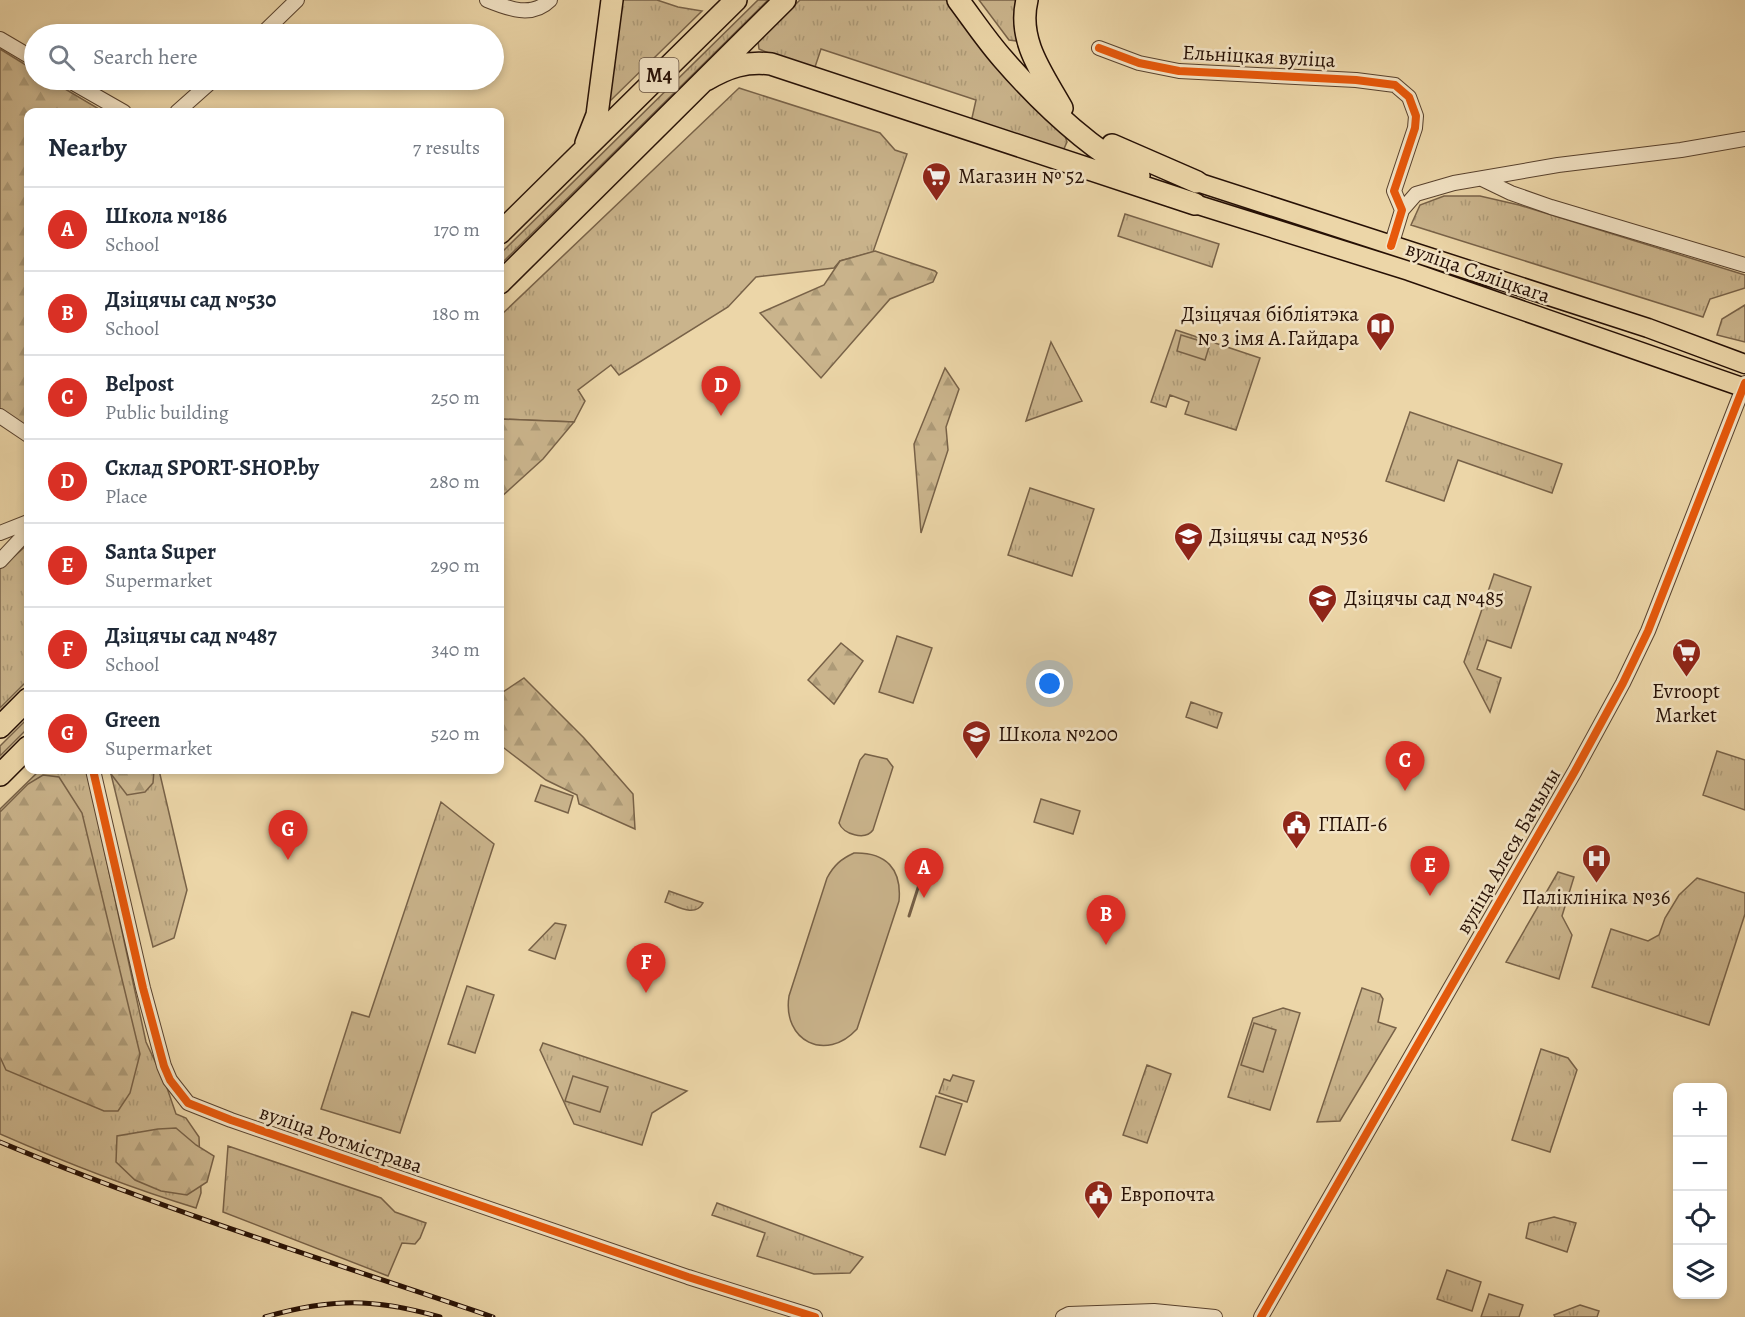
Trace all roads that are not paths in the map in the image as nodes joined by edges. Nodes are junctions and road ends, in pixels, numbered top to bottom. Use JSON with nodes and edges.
{"nodes":[{"id":1,"x":297,"y":0,"type":"edge"},
{"id":2,"x":488,"y":0,"type":"edge"},
{"id":3,"x":550,"y":0,"type":"edge"},
{"id":4,"x":612,"y":0,"type":"edge"},
{"id":5,"x":736,"y":0,"type":"edge"},
{"id":6,"x":785,"y":0,"type":"edge"},
{"id":7,"x":958,"y":0,"type":"edge"},
{"id":8,"x":973,"y":0,"type":"edge"},
{"id":9,"x":1027,"y":0,"type":"edge"},
{"id":10,"x":272,"y":24,"type":"edge"},
{"id":11,"x":0,"y":39,"type":"edge"},
{"id":12,"x":1099,"y":48,"type":"dead end"},
{"id":13,"x":24,"y":53,"type":"edge"},
{"id":14,"x":706,"y":80,"type":"junction"},
{"id":15,"x":86,"y":90,"type":"edge"},
{"id":16,"x":202,"y":90,"type":"edge"},
{"id":17,"x":117,"y":108,"type":"edge"},
{"id":18,"x":182,"y":108,"type":"edge"},
{"id":19,"x":1062,"y":108,"type":"junction"},
{"id":20,"x":1745,"y":139,"type":"edge"},
{"id":21,"x":583,"y":151,"type":"junction"},
{"id":22,"x":1482,"y":179,"type":"junction"},
{"id":23,"x":1197,"y":182,"type":"joint"},
{"id":24,"x":1394,"y":190,"type":"junction"},
{"id":25,"x":1416,"y":194,"type":"junction"},
{"id":26,"x":1195,"y":204,"type":"junction"},
{"id":27,"x":1402,"y":210,"type":"junction"},
{"id":28,"x":504,"y":229,"type":"edge"},
{"id":29,"x":1391,"y":246,"type":"junction"},
{"id":30,"x":1385,"y":264,"type":"junction"},
{"id":31,"x":1745,"y":265,"type":"edge"},
{"id":32,"x":504,"y":279,"type":"edge"},
{"id":33,"x":1745,"y":364,"type":"edge"},
{"id":34,"x":1744,"y":386,"type":"edge"},
{"id":35,"x":0,"y":416,"type":"edge"},
{"id":36,"x":24,"y":432,"type":"edge"},
{"id":37,"x":24,"y":524,"type":"edge"},
{"id":38,"x":0,"y":533,"type":"edge"},
{"id":39,"x":24,"y":535,"type":"edge"},
{"id":40,"x":0,"y":561,"type":"edge"},
{"id":41,"x":24,"y":703,"type":"edge"},
{"id":42,"x":0,"y":728,"type":"edge"},
{"id":43,"x":24,"y":751,"type":"edge"},
{"id":44,"x":94,"y":774,"type":"edge"},
{"id":45,"x":0,"y":775,"type":"edge"},
{"id":46,"x":815,"y":1317,"type":"edge"},
{"id":47,"x":1064,"y":1317,"type":"edge"},
{"id":48,"x":1215,"y":1317,"type":"edge"},
{"id":49,"x":1262,"y":1317,"type":"edge"}],
"edges":[{"from":1,"to":10,"type":"street"},
{"from":2,"to":3,"type":"street"},
{"from":4,"to":21,"type":"highway"},
{"from":5,"to":21,"type":"highway","number":"М4"},
{"from":6,"to":14,"type":"highway","number":"М4"},
{"from":7,"to":26,"type":"highway"},
{"from":8,"to":19,"type":"highway"},
{"from":9,"to":19,"type":"highway"},
{"from":11,"to":13,"type":"street"},
{"from":12,"to":24,"type":"street","name":"Ельніцкая вуліца"},
{"from":14,"to":26,"type":"highway"},
{"from":14,"to":32,"type":"highway","number":"М4"},
{"from":15,"to":17,"type":"street"},
{"from":16,"to":18,"type":"street"},
{"from":19,"to":23,"type":"highway"},
{"from":20,"to":22,"type":"street"},
{"from":21,"to":28,"type":"highway","number":"М4"},
{"from":22,"to":25,"type":"street"},
{"from":22,"to":31,"type":"street"},
{"from":23,"to":29,"type":"main road","name":"вуліца Сяліцкага"},
{"from":24,"to":25,"type":"street"},
{"from":24,"to":27,"type":"street"},
{"from":25,"to":27,"type":"street"},
{"from":26,"to":30,"type":"main road","name":"вуліца Сяліцкага"},
{"from":27,"to":29,"type":"street"},
{"from":29,"to":30,"type":"main road"},
{"from":29,"to":33,"type":"main road","name":"вуліца Сяліцкага"},
{"from":30,"to":34,"type":"main road","name":"вуліца Сяліцкага"},
{"from":34,"to":49,"type":"street","name":"вуліца Алеся Бачылы"},
{"from":35,"to":36,"type":"street"},
{"from":37,"to":38,"type":"street"},
{"from":39,"to":40,"type":"street"},
{"from":41,"to":42,"type":"highway"},
{"from":43,"to":45,"type":"highway"},
{"from":44,"to":46,"type":"street","name":"вуліца Ротмістрава"},
{"from":47,"to":48,"type":"street"}]}
